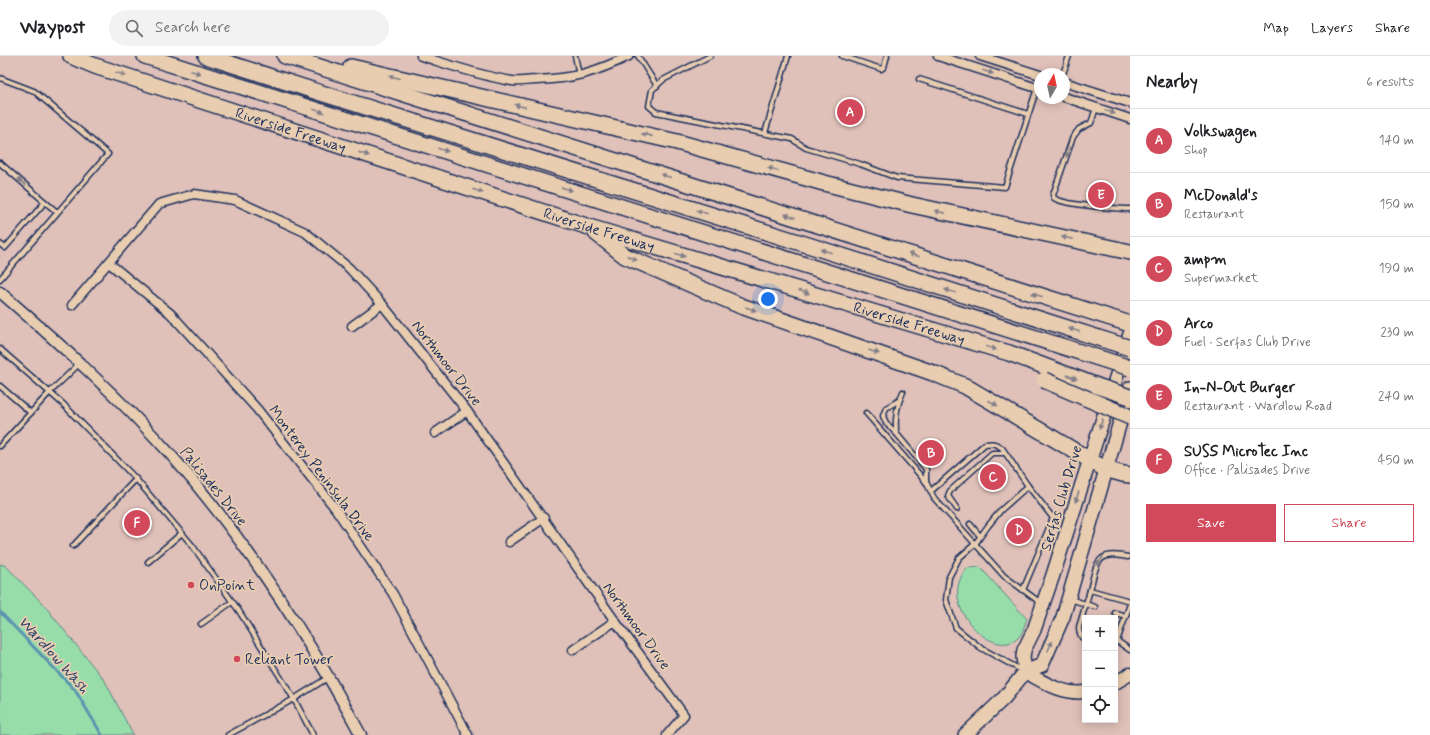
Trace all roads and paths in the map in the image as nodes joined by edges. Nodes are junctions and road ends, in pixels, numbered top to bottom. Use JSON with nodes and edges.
{"nodes":[{"id":1,"x":71,"y":56,"type":"edge"},
{"id":2,"x":145,"y":56,"type":"edge"},
{"id":3,"x":206,"y":56,"type":"edge"},
{"id":4,"x":285,"y":56,"type":"edge"},
{"id":5,"x":303,"y":56,"type":"edge"},
{"id":6,"x":421,"y":56,"type":"edge"},
{"id":7,"x":575,"y":56,"type":"edge"},
{"id":8,"x":629,"y":56,"type":"edge"},
{"id":9,"x":638,"y":56,"type":"edge"},
{"id":10,"x":710,"y":56,"type":"edge"},
{"id":11,"x":788,"y":56,"type":"edge"},
{"id":12,"x":842,"y":56,"type":"edge"},
{"id":13,"x":887,"y":56,"type":"edge"},
{"id":14,"x":938,"y":56,"type":"edge"},
{"id":15,"x":980,"y":56,"type":"edge"},
{"id":16,"x":1069,"y":56,"type":"edge"},
{"id":17,"x":1065,"y":68,"type":"edge"},
{"id":18,"x":1034,"y":73,"type":"edge"},
{"id":19,"x":579,"y":76,"type":"junction"},
{"id":20,"x":0,"y":78,"type":"edge"},
{"id":21,"x":919,"y":79,"type":"dead end"},
{"id":22,"x":1070,"y":84,"type":"edge"},
{"id":23,"x":657,"y":86,"type":"junction"},
{"id":24,"x":1034,"y":87,"type":"edge"},
{"id":25,"x":1034,"y":98,"type":"edge"},
{"id":26,"x":1070,"y":99,"type":"edge"},
{"id":27,"x":1130,"y":103,"type":"edge"},
{"id":28,"x":1096,"y":108,"type":"junction"},
{"id":29,"x":1028,"y":114,"type":"junction"},
{"id":30,"x":1130,"y":119,"type":"edge"},
{"id":31,"x":765,"y":133,"type":"junction"},
{"id":32,"x":0,"y":163,"type":"edge"},
{"id":33,"x":44,"y":202,"type":"junction"},
{"id":34,"x":1130,"y":208,"type":"edge"},
{"id":35,"x":58,"y":212,"type":"junction"},
{"id":36,"x":589,"y":227,"type":"junction"},
{"id":37,"x":0,"y":244,"type":"edge"},
{"id":38,"x":1130,"y":252,"type":"edge"},
{"id":39,"x":109,"y":263,"type":"junction"},
{"id":40,"x":0,"y":279,"type":"edge"},
{"id":41,"x":0,"y":292,"type":"edge"},
{"id":42,"x":382,"y":304,"type":"junction"},
{"id":43,"x":72,"y":305,"type":"dead end"},
{"id":44,"x":1130,"y":324,"type":"edge"},
{"id":45,"x":352,"y":326,"type":"dead end"},
{"id":46,"x":1130,"y":334,"type":"edge"},
{"id":47,"x":1130,"y":348,"type":"edge"},
{"id":48,"x":0,"y":349,"type":"edge"},
{"id":49,"x":1009,"y":353,"type":"junction"},
{"id":50,"x":80,"y":363,"type":"junction"},
{"id":51,"x":1130,"y":368,"type":"edge"},
{"id":52,"x":0,"y":386,"type":"edge"},
{"id":53,"x":1130,"y":388,"type":"edge"},
{"id":54,"x":50,"y":392,"type":"junction"},
{"id":55,"x":903,"y":392,"type":"dead end"},
{"id":56,"x":1130,"y":397,"type":"edge"},
{"id":57,"x":898,"y":400,"type":"junction"},
{"id":58,"x":467,"y":411,"type":"junction"},
{"id":59,"x":31,"y":413,"type":"junction"},
{"id":60,"x":866,"y":413,"type":"dead end"},
{"id":61,"x":1130,"y":417,"type":"edge"},
{"id":62,"x":436,"y":433,"type":"dead end"},
{"id":63,"x":896,"y":433,"type":"junction"},
{"id":64,"x":0,"y":446,"type":"edge"},
{"id":65,"x":1005,"y":453,"type":"junction"},
{"id":66,"x":1089,"y":460,"type":"junction"},
{"id":67,"x":1105,"y":469,"type":"junction"},
{"id":68,"x":1130,"y":475,"type":"edge"},
{"id":69,"x":136,"y":479,"type":"junction"},
{"id":70,"x":926,"y":482,"type":"junction"},
{"id":71,"x":1028,"y":486,"type":"junction"},
{"id":72,"x":931,"y":492,"type":"junction"},
{"id":73,"x":957,"y":509,"type":"dead end"},
{"id":74,"x":544,"y":518,"type":"junction"},
{"id":75,"x":970,"y":524,"type":"dead end"},
{"id":76,"x":182,"y":533,"type":"junction"},
{"id":77,"x":980,"y":536,"type":"junction"},
{"id":78,"x":509,"y":542,"type":"dead end"},
{"id":79,"x":975,"y":544,"type":"junction"},
{"id":80,"x":73,"y":546,"type":"dead end"},
{"id":81,"x":1128,"y":557,"type":"dead end"},
{"id":82,"x":148,"y":562,"type":"dead end"},
{"id":83,"x":1023,"y":590,"type":"junction"},
{"id":84,"x":1090,"y":590,"type":"junction"},
{"id":85,"x":1068,"y":599,"type":"junction"},
{"id":86,"x":1130,"y":601,"type":"edge"},
{"id":87,"x":232,"y":602,"type":"junction"},
{"id":88,"x":1043,"y":604,"type":"junction"},
{"id":89,"x":1086,"y":604,"type":"junction"},
{"id":90,"x":1130,"y":604,"type":"edge"},
{"id":91,"x":1095,"y":607,"type":"dead end"},
{"id":92,"x":1115,"y":613,"type":"dead end"},
{"id":93,"x":1084,"y":615,"type":"edge"},
{"id":94,"x":1126,"y":616,"type":"junction"},
{"id":95,"x":615,"y":622,"type":"junction"},
{"id":96,"x":1082,"y":622,"type":"edge"},
{"id":97,"x":201,"y":624,"type":"dead end"},
{"id":98,"x":1120,"y":632,"type":"joint"},
{"id":99,"x":1118,"y":637,"type":"edge"},
{"id":100,"x":1082,"y":638,"type":"edge"},
{"id":101,"x":1118,"y":643,"type":"edge"},
{"id":102,"x":573,"y":650,"type":"dead end"},
{"id":103,"x":1130,"y":650,"type":"edge"},
{"id":104,"x":1025,"y":672,"type":"junction"},
{"id":105,"x":1130,"y":674,"type":"edge"},
{"id":106,"x":329,"y":677,"type":"junction"},
{"id":107,"x":1118,"y":681,"type":"edge"},
{"id":108,"x":1082,"y":692,"type":"edge"},
{"id":109,"x":294,"y":699,"type":"junction"},
{"id":110,"x":967,"y":734,"type":"edge"},
{"id":111,"x":228,"y":735,"type":"edge"},
{"id":112,"x":313,"y":735,"type":"edge"},
{"id":113,"x":361,"y":735,"type":"edge"},
{"id":114,"x":468,"y":735,"type":"edge"},
{"id":115,"x":667,"y":735,"type":"edge"}],
"edges":[{"from":1,"to":36,"type":"highway","name":"Riverside Freeway","one_way":true},
{"from":2,"to":51,"type":"highway","one_way":true,"bridge":true},
{"from":47,"to":3,"type":"highway","one_way":true,"bridge":true},
{"from":44,"to":4,"type":"highway","one_way":true},
{"from":38,"to":5,"type":"highway","one_way":true},
{"from":6,"to":19,"type":"street"},
{"from":7,"to":19,"type":"lane"},
{"from":8,"to":19,"type":"street"},
{"from":9,"to":23,"type":"lane"},
{"from":10,"to":23,"type":"lane"},
{"from":11,"to":31,"type":"lane"},
{"from":12,"to":13,"type":"lane"},
{"from":14,"to":24,"type":"street","one_way":true},
{"from":15,"to":18,"type":"street"},
{"from":16,"to":17,"type":"lane"},
{"from":20,"to":35,"type":"lane"},
{"from":21,"to":29,"type":"lane"},
{"from":22,"to":27,"type":"street"},
{"from":23,"to":31,"type":"lane"},
{"from":25,"to":29,"type":"lane"},
{"from":26,"to":28,"type":"street"},
{"from":28,"to":30,"type":"street","one_way":true},
{"from":28,"to":34,"type":"lane","one_way":true},
{"from":29,"to":31,"type":"lane"},
{"from":33,"to":32,"type":"lane","one_way":true},
{"from":33,"to":35,"type":"lane"},
{"from":33,"to":37,"type":"lane"},
{"from":35,"to":40,"type":"lane"},
{"from":36,"to":49,"type":"highway","name":"Riverside Freeway","one_way":true},
{"from":36,"to":66,"type":"highway","one_way":true},
{"from":39,"to":42,"type":"street","name":"Northmoor Drive"},
{"from":39,"to":43,"type":"street","name":"Northmoor Drive"},
{"from":39,"to":114,"type":"street","name":"Monterey Peninsula Drive"},
{"from":41,"to":50,"type":"street","name":"Palisades Drive"},
{"from":42,"to":45,"type":"street"},
{"from":42,"to":58,"type":"street","name":"Northmoor Drive"},
{"from":46,"to":66,"type":"main road","name":"Serfas Club Drive","one_way":true},
{"from":48,"to":54,"type":"lane"},
{"from":49,"to":56,"type":"highway","name":"Riverside Freeway","one_way":true,"bridge":true},
{"from":49,"to":61,"type":"highway","bridge":true},
{"from":50,"to":54,"type":"lane"},
{"from":50,"to":106,"type":"street","name":"Palisades Drive"},
{"from":52,"to":59,"type":"lane"},
{"from":53,"to":67,"type":"main road"},
{"from":54,"to":59,"type":"lane"},
{"from":54,"to":69,"type":"lane"},
{"from":55,"to":57,"type":"lane"},
{"from":57,"to":63,"type":"lane"},
{"from":57,"to":63,"type":"lane"},
{"from":58,"to":62,"type":"street"},
{"from":58,"to":74,"type":"street","name":"Northmoor Drive"},
{"from":59,"to":64,"type":"lane"},
{"from":60,"to":70,"type":"lane"},
{"from":63,"to":70,"type":"lane"},
{"from":65,"to":71,"type":"lane"},
{"from":65,"to":72,"type":"lane"},
{"from":65,"to":73,"type":"lane"},
{"from":66,"to":67,"type":"highway"},
{"from":66,"to":88,"type":"main road","name":"Serfas Club Drive","one_way":true},
{"from":67,"to":68,"type":"highway"},
{"from":67,"to":85,"type":"main road"},
{"from":69,"to":76,"type":"lane"},
{"from":69,"to":80,"type":"lane"},
{"from":70,"to":72,"type":"lane"},
{"from":71,"to":77,"type":"lane"},
{"from":71,"to":83,"type":"lane"},
{"from":72,"to":79,"type":"lane"},
{"from":74,"to":78,"type":"street"},
{"from":74,"to":95,"type":"street","name":"Northmoor Drive"},
{"from":75,"to":77,"type":"lane"},
{"from":76,"to":82,"type":"lane"},
{"from":76,"to":87,"type":"lane"},
{"from":77,"to":79,"type":"lane"},
{"from":79,"to":83,"type":"lane"},
{"from":79,"to":104,"type":"lane"},
{"from":81,"to":84,"type":"lane","one_way":true},
{"from":83,"to":88,"type":"lane"},
{"from":84,"to":86,"type":"lane"},
{"from":84,"to":89,"type":"lane"},
{"from":85,"to":89,"type":"lane"},
{"from":104,"to":85,"type":"main road","one_way":true},
{"from":87,"to":97,"type":"lane"},
{"from":87,"to":109,"type":"lane"},
{"from":88,"to":104,"type":"main road","name":"Serfas Club Drive"},
{"from":89,"to":91,"type":"lane"},
{"from":89,"to":93,"type":"lane"},
{"from":90,"to":94,"type":"lane"},
{"from":92,"to":94,"type":"lane"},
{"from":94,"to":98,"type":"lane"},
{"from":95,"to":102,"type":"street"},
{"from":95,"to":115,"type":"street","name":"Northmoor Drive"},
{"from":96,"to":100,"type":"lane"},
{"from":98,"to":99,"type":"lane"},
{"from":101,"to":103,"type":"lane"},
{"from":104,"to":108,"type":"main road"},
{"from":104,"to":110,"type":"main road"},
{"from":105,"to":107,"type":"main road"},
{"from":106,"to":109,"type":"lane"},
{"from":106,"to":113,"type":"street","name":"Palisades Drive"},
{"from":109,"to":111,"type":"lane"},
{"from":109,"to":112,"type":"lane"}]}
